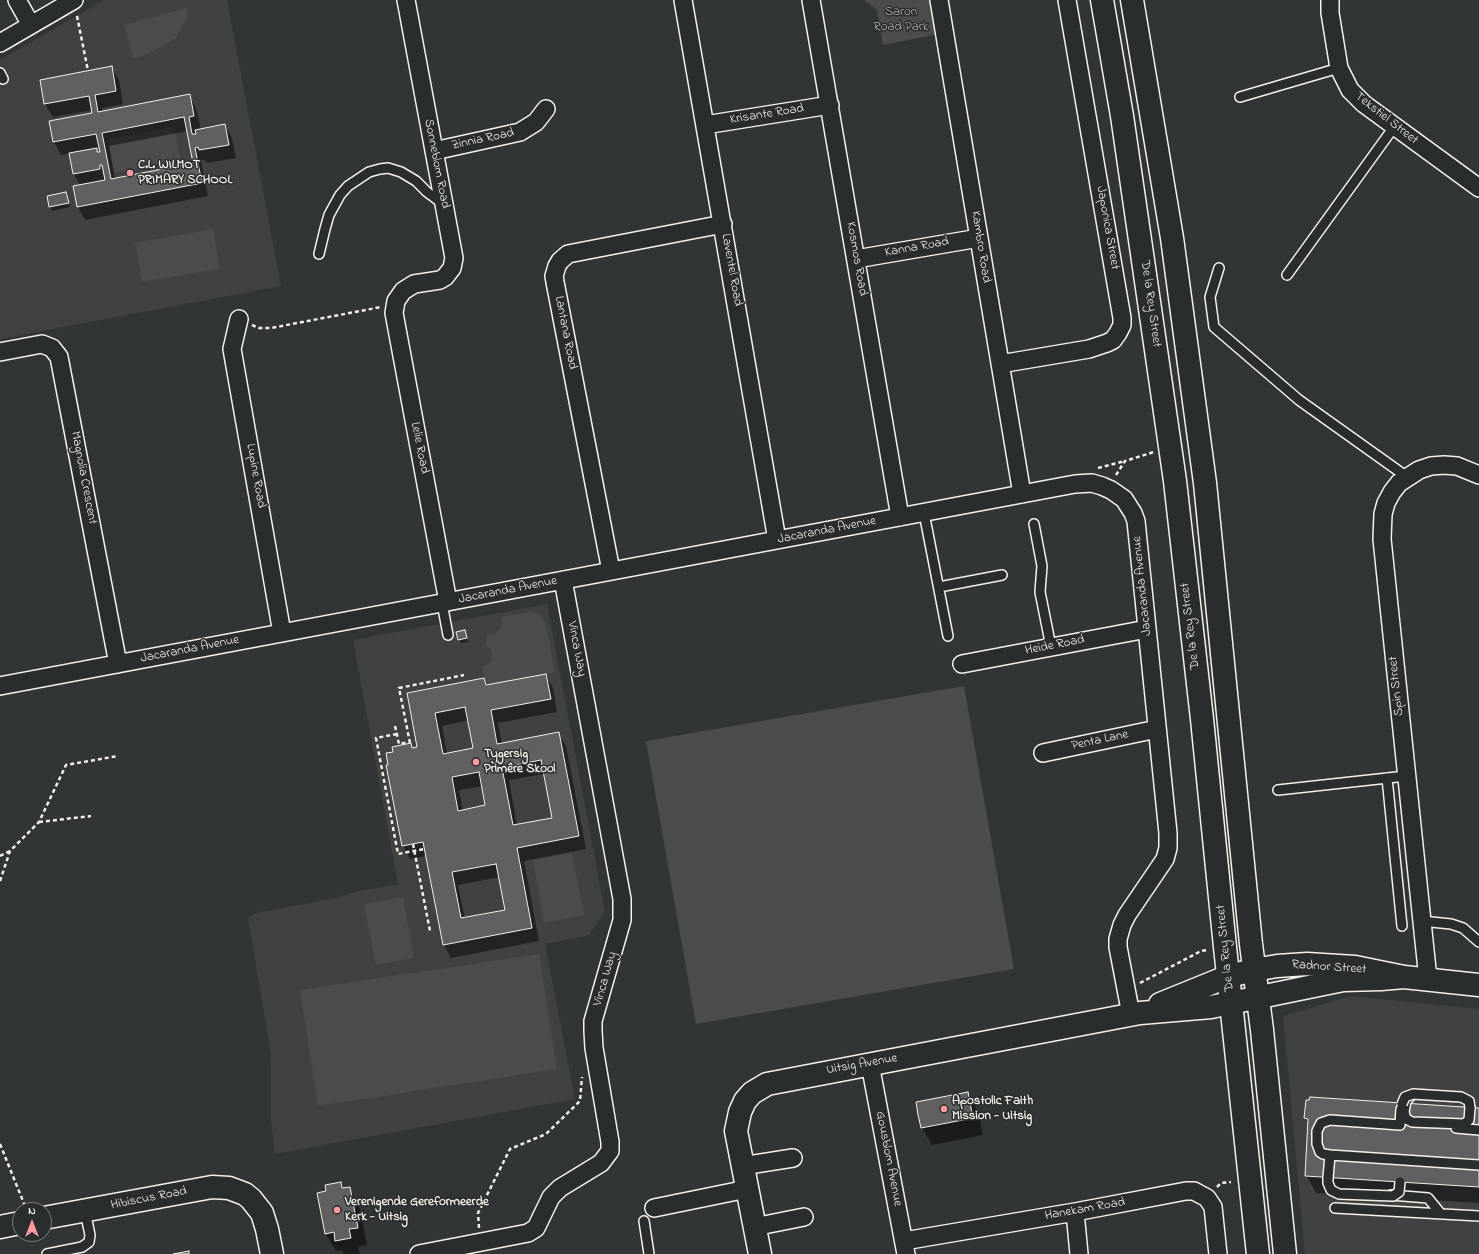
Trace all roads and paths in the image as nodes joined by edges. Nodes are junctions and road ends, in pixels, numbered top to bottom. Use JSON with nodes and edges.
{"nodes":[{"id":1,"x":16,"y":0,"type":"edge"},
{"id":2,"x":406,"y":0,"type":"edge"},
{"id":3,"x":683,"y":0,"type":"edge"},
{"id":4,"x":811,"y":0,"type":"edge"},
{"id":5,"x":939,"y":0,"type":"edge"},
{"id":6,"x":1067,"y":0,"type":"edge"},
{"id":7,"x":1102,"y":0,"type":"edge"},
{"id":8,"x":1132,"y":0,"type":"edge"},
{"id":9,"x":1330,"y":0,"type":"edge"},
{"id":10,"x":76,"y":8,"type":"edge"},
{"id":11,"x":30,"y":25,"type":"junction"},
{"id":12,"x":0,"y":43,"type":"edge"},
{"id":13,"x":1339,"y":68,"type":"junction"},
{"id":14,"x":88,"y":70,"type":"dead end"},
{"id":15,"x":1240,"y":97,"type":"dead end"},
{"id":16,"x":830,"y":105,"type":"junction"},
{"id":17,"x":546,"y":109,"type":"dead end"},
{"id":18,"x":705,"y":125,"type":"junction"},
{"id":19,"x":1394,"y":127,"type":"junction"},
{"id":20,"x":434,"y":151,"type":"junction"},
{"id":21,"x":1479,"y":188,"type":"edge"},
{"id":22,"x":444,"y":205,"type":"junction"},
{"id":23,"x":723,"y":224,"type":"junction"},
{"id":24,"x":979,"y":238,"type":"junction"},
{"id":25,"x":319,"y":254,"type":"dead end"},
{"id":26,"x":856,"y":259,"type":"junction"},
{"id":27,"x":1219,"y":268,"type":"dead end"},
{"id":28,"x":1287,"y":274,"type":"dead end"},
{"id":29,"x":399,"y":295,"type":"joint"},
{"id":30,"x":384,"y":307,"type":"dead end"},
{"id":31,"x":239,"y":319,"type":"dead end"},
{"id":32,"x":259,"y":328,"type":"dead end"},
{"id":33,"x":0,"y":352,"type":"edge"},
{"id":34,"x":1000,"y":364,"type":"junction"},
{"id":35,"x":1156,"y":452,"type":"dead end"},
{"id":36,"x":1125,"y":461,"type":"junction"},
{"id":37,"x":1096,"y":469,"type":"dead end"},
{"id":38,"x":1479,"y":475,"type":"edge"},
{"id":39,"x":1407,"y":477,"type":"junction"},
{"id":40,"x":1115,"y":480,"type":"dead end"},
{"id":41,"x":1022,"y":494,"type":"junction"},
{"id":42,"x":924,"y":512,"type":"junction"},
{"id":43,"x":900,"y":517,"type":"junction"},
{"id":44,"x":1034,"y":524,"type":"dead end"},
{"id":45,"x":777,"y":540,"type":"junction"},
{"id":46,"x":611,"y":571,"type":"junction"},
{"id":47,"x":1002,"y":575,"type":"dead end"},
{"id":48,"x":563,"y":580,"type":"junction"},
{"id":49,"x":939,"y":587,"type":"junction"},
{"id":50,"x":445,"y":602,"type":"junction"},
{"id":51,"x":1147,"y":629,"type":"junction"},
{"id":52,"x":282,"y":633,"type":"junction"},
{"id":53,"x":448,"y":635,"type":"dead end"},
{"id":54,"x":948,"y":636,"type":"dead end"},
{"id":55,"x":1051,"y":647,"type":"junction"},
{"id":56,"x":118,"y":664,"type":"junction"},
{"id":57,"x":962,"y":664,"type":"dead end"},
{"id":58,"x":464,"y":675,"type":"dead end"},
{"id":59,"x":0,"y":686,"type":"edge"},
{"id":60,"x":395,"y":726,"type":"dead end"},
{"id":61,"x":1157,"y":729,"type":"junction"},
{"id":62,"x":397,"y":734,"type":"junction"},
{"id":63,"x":1043,"y":752,"type":"dead end"},
{"id":64,"x":118,"y":756,"type":"dead end"},
{"id":65,"x":1406,"y":776,"type":"junction"},
{"id":66,"x":1387,"y":778,"type":"junction"},
{"id":67,"x":1278,"y":790,"type":"dead end"},
{"id":68,"x":91,"y":816,"type":"dead end"},
{"id":69,"x":39,"y":822,"type":"junction"},
{"id":70,"x":413,"y":844,"type":"dead end"},
{"id":71,"x":424,"y":849,"type":"dead end"},
{"id":72,"x":10,"y":851,"type":"junction"},
{"id":73,"x":414,"y":851,"type":"junction"},
{"id":74,"x":0,"y":856,"type":"edge"},
{"id":75,"x":0,"y":881,"type":"edge"},
{"id":76,"x":1422,"y":921,"type":"junction"},
{"id":77,"x":1402,"y":926,"type":"dead end"},
{"id":78,"x":430,"y":931,"type":"dead end"},
{"id":79,"x":1479,"y":942,"type":"edge"},
{"id":80,"x":1208,"y":950,"type":"dead end"},
{"id":81,"x":1254,"y":970,"type":"junction"},
{"id":82,"x":1229,"y":976,"type":"junction"},
{"id":83,"x":1404,"y":977,"type":"junction"},
{"id":84,"x":1428,"y":979,"type":"junction"},
{"id":85,"x":1479,"y":985,"type":"edge"},
{"id":86,"x":1136,"y":986,"type":"dead end"},
{"id":87,"x":1258,"y":998,"type":"junction"},
{"id":88,"x":1232,"y":1003,"type":"junction"},
{"id":89,"x":1135,"y":1014,"type":"junction"},
{"id":90,"x":870,"y":1064,"type":"junction"},
{"id":91,"x":582,"y":1071,"type":"dead end"},
{"id":92,"x":1403,"y":1104,"type":"junction"},
{"id":93,"x":1400,"y":1125,"type":"junction"},
{"id":94,"x":1479,"y":1130,"type":"edge"},
{"id":95,"x":0,"y":1144,"type":"edge"},
{"id":96,"x":1330,"y":1155,"type":"junction"},
{"id":97,"x":793,"y":1158,"type":"dead end"},
{"id":98,"x":1479,"y":1165,"type":"edge"},
{"id":99,"x":742,"y":1166,"type":"junction"},
{"id":100,"x":1330,"y":1178,"type":"junction"},
{"id":101,"x":1231,"y":1182,"type":"dead end"},
{"id":102,"x":1400,"y":1182,"type":"dead end"},
{"id":103,"x":747,"y":1189,"type":"junction"},
{"id":104,"x":1215,"y":1189,"type":"dead end"},
{"id":105,"x":23,"y":1202,"type":"edge"},
{"id":106,"x":1335,"y":1208,"type":"dead end"},
{"id":107,"x":85,"y":1211,"type":"junction"},
{"id":108,"x":1075,"y":1212,"type":"junction"},
{"id":109,"x":649,"y":1214,"type":"joint"},
{"id":110,"x":1441,"y":1214,"type":"junction"},
{"id":111,"x":1479,"y":1216,"type":"edge"},
{"id":112,"x":52,"y":1217,"type":"edge"},
{"id":113,"x":804,"y":1217,"type":"dead end"},
{"id":114,"x":12,"y":1225,"type":"edge"},
{"id":115,"x":0,"y":1227,"type":"edge"},
{"id":116,"x":754,"y":1227,"type":"junction"},
{"id":117,"x":481,"y":1242,"type":"junction"},
{"id":118,"x":905,"y":1248,"type":"edge"},
{"id":119,"x":47,"y":1254,"type":"edge"},
{"id":120,"x":272,"y":1254,"type":"edge"},
{"id":121,"x":419,"y":1254,"type":"edge"},
{"id":122,"x":649,"y":1254,"type":"edge"},
{"id":123,"x":760,"y":1254,"type":"edge"},
{"id":124,"x":1079,"y":1254,"type":"edge"},
{"id":125,"x":1218,"y":1254,"type":"edge"},
{"id":126,"x":1258,"y":1254,"type":"edge"},
{"id":127,"x":1285,"y":1254,"type":"edge"}],
"edges":[{"from":1,"to":11,"type":"street"},
{"from":2,"to":20,"type":"street","name":"Sonneblom Road"},
{"from":3,"to":18,"type":"street","name":"Laventel Road"},
{"from":4,"to":16,"type":"street","name":"Kosmos Road"},
{"from":5,"to":24,"type":"street","name":"Kambro Road"},
{"from":6,"to":34,"type":"street","name":"Japonica Street"},
{"from":7,"to":82,"type":"main road","name":"De la Rey Street"},
{"from":8,"to":81,"type":"main road","name":"De la Rey Street"},
{"from":9,"to":13,"type":"street","name":"Tekstiel Street"},
{"from":10,"to":11,"type":"street"},
{"from":10,"to":14,"type":"path"},
{"from":11,"to":12,"type":"street"},
{"from":13,"to":15,"type":"lane"},
{"from":13,"to":19,"type":"street","name":"Tekstiel Street"},
{"from":16,"to":18,"type":"street","name":"Krisante Road"},
{"from":16,"to":26,"type":"street","name":"Kosmos Road"},
{"from":17,"to":20,"type":"street","name":"Zinnia Road"},
{"from":18,"to":23,"type":"street","name":"Laventel Road"},
{"from":19,"to":21,"type":"street","name":"Tekstiel Street"},
{"from":19,"to":28,"type":"lane"},
{"from":20,"to":22,"type":"street","name":"Sonneblom Road"},
{"from":22,"to":25,"type":"lane"},
{"from":22,"to":29,"type":"street","name":"Sonneblom Road"},
{"from":23,"to":45,"type":"street","name":"Laventel Road"},
{"from":23,"to":46,"type":"street","name":"Lantana Road"},
{"from":24,"to":26,"type":"street","name":"Kanna Road"},
{"from":24,"to":34,"type":"street","name":"Kambro Road"},
{"from":26,"to":43,"type":"street","name":"Kosmos Road"},
{"from":27,"to":39,"type":"lane"},
{"from":29,"to":50,"type":"street","name":"Lelie Road"},
{"from":30,"to":32,"type":"path"},
{"from":31,"to":52,"type":"street","name":"Lupine Road"},
{"from":33,"to":56,"type":"street","name":"Magnolia Crescent"},
{"from":34,"to":41,"type":"street","name":"Kambro Road"},
{"from":35,"to":36,"type":"path"},
{"from":36,"to":37,"type":"path"},
{"from":36,"to":40,"type":"path"},
{"from":38,"to":39,"type":"street","name":"Spin Street"},
{"from":39,"to":65,"type":"street","name":"Spin Street"},
{"from":41,"to":42,"type":"street","name":"Jacaranda Avenue"},
{"from":41,"to":51,"type":"street","name":"Jacaranda Avenue"},
{"from":42,"to":43,"type":"street","name":"Jacaranda Avenue"},
{"from":42,"to":49,"type":"lane"},
{"from":43,"to":45,"type":"street","name":"Jacaranda Avenue"},
{"from":44,"to":55,"type":"lane"},
{"from":45,"to":46,"type":"street","name":"Jacaranda Avenue"},
{"from":46,"to":48,"type":"street","name":"Jacaranda Avenue"},
{"from":47,"to":49,"type":"lane"},
{"from":48,"to":50,"type":"street","name":"Jacaranda Avenue"},
{"from":48,"to":117,"type":"street","name":"Vinca Way"},
{"from":49,"to":54,"type":"lane"},
{"from":50,"to":52,"type":"street","name":"Jacaranda Avenue"},
{"from":50,"to":53,"type":"lane"},
{"from":51,"to":55,"type":"street","name":"Heide Road"},
{"from":51,"to":61,"type":"street","name":"Jacaranda Avenue"},
{"from":52,"to":56,"type":"street","name":"Jacaranda Avenue"},
{"from":55,"to":57,"type":"street","name":"Heide Road"},
{"from":56,"to":59,"type":"street","name":"Jacaranda Avenue"},
{"from":58,"to":62,"type":"path"},
{"from":60,"to":62,"type":"path"},
{"from":61,"to":63,"type":"street","name":"Penta Lane"},
{"from":61,"to":89,"type":"street","name":"Jacaranda Avenue"},
{"from":62,"to":73,"type":"path"},
{"from":64,"to":69,"type":"path"},
{"from":65,"to":66,"type":"lane"},
{"from":65,"to":76,"type":"street","name":"Spin Street"},
{"from":66,"to":67,"type":"lane"},
{"from":66,"to":77,"type":"lane"},
{"from":68,"to":69,"type":"path"},
{"from":69,"to":72,"type":"path"},
{"from":70,"to":73,"type":"path"},
{"from":71,"to":73,"type":"path"},
{"from":72,"to":74,"type":"path"},
{"from":72,"to":75,"type":"path"},
{"from":73,"to":78,"type":"path"},
{"from":76,"to":79,"type":"lane"},
{"from":76,"to":84,"type":"street","name":"Spin Street"},
{"from":80,"to":86,"type":"path"},
{"from":81,"to":82,"type":"main road","name":"Radnor Street"},
{"from":81,"to":83,"type":"main road","name":"Radnor Street"},
{"from":81,"to":87,"type":"main road","name":"De la Rey Street"},
{"from":82,"to":88,"type":"main road","name":"De la Rey Street"},
{"from":82,"to":89,"type":"main road","name":"Uitsig Avenue"},
{"from":83,"to":84,"type":"main road","name":"Radnor Street"},
{"from":83,"to":87,"type":"main road","name":"Radnor Street"},
{"from":84,"to":85,"type":"main road","name":"Radnor Street"},
{"from":87,"to":88,"type":"main road","name":"Radnor Street"},
{"from":87,"to":127,"type":"main road","name":"De la Rey Street"},
{"from":88,"to":89,"type":"main road","name":"Uitsig Avenue"},
{"from":88,"to":126,"type":"main road","name":"De la Rey Street"},
{"from":89,"to":90,"type":"main road","name":"Uitsig Avenue"},
{"from":90,"to":99,"type":"main road","name":"Uitsig Avenue"},
{"from":90,"to":118,"type":"street","name":"Gousblom Avenue"},
{"from":91,"to":117,"type":"path"},
{"from":92,"to":92,"type":"lane","bridge":true},
{"from":92,"to":93,"type":"lane"},
{"from":93,"to":94,"type":"lane"},
{"from":93,"to":96,"type":"lane"},
{"from":95,"to":105,"type":"path"},
{"from":96,"to":98,"type":"lane"},
{"from":96,"to":100,"type":"lane"},
{"from":97,"to":99,"type":"street"},
{"from":99,"to":103,"type":"main road","name":"Uitsig Avenue"},
{"from":100,"to":102,"type":"lane","bridge":true},
{"from":100,"to":110,"type":"lane","bridge":true},
{"from":101,"to":104,"type":"path"},
{"from":103,"to":109,"type":"street"},
{"from":103,"to":116,"type":"main road","name":"Uitsig Avenue"},
{"from":106,"to":110,"type":"lane"},
{"from":107,"to":112,"type":"main road","name":"Hibiscus Road"},
{"from":107,"to":119,"type":"lane"},
{"from":107,"to":120,"type":"main road","name":"Hibiscus Road"},
{"from":108,"to":118,"type":"street","name":"Hanekam Road"},
{"from":108,"to":124,"type":"street"},
{"from":108,"to":125,"type":"street","name":"Hanekam Road"},
{"from":109,"to":122,"type":"lane"},
{"from":110,"to":111,"type":"lane"},
{"from":113,"to":116,"type":"street"},
{"from":114,"to":115,"type":"main road"},
{"from":116,"to":123,"type":"main road","name":"Uitsig Avenue"},
{"from":117,"to":121,"type":"street","name":"Vinca Way"}]}
